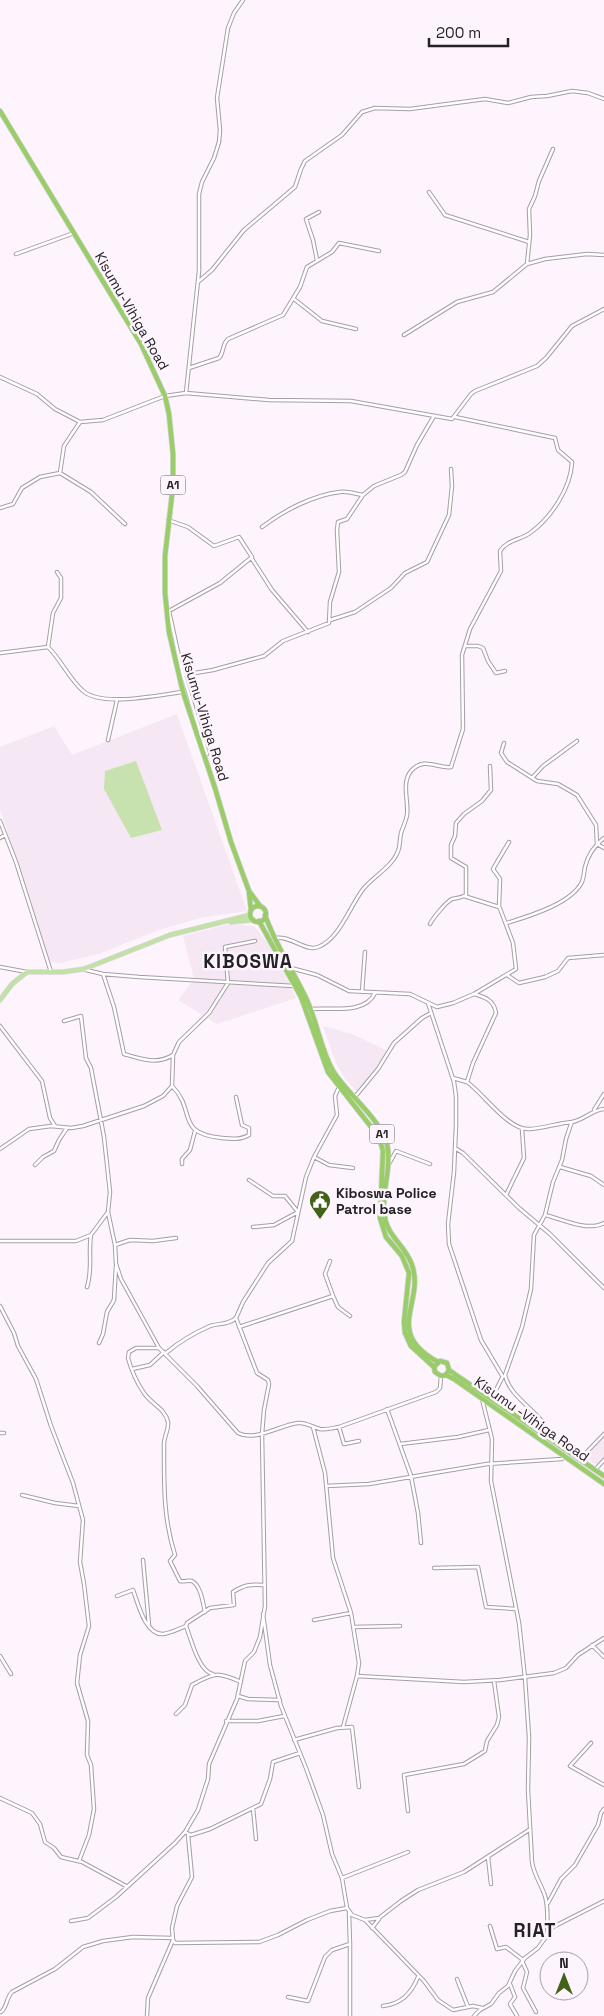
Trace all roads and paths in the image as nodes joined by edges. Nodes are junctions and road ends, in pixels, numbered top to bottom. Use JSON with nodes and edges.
{"nodes":[{"id":1,"x":243,"y":0,"type":"edge"},
{"id":2,"x":604,"y":99,"type":"edge"},
{"id":3,"x":0,"y":111,"type":"edge"},
{"id":4,"x":553,"y":149,"type":"dead end"},
{"id":5,"x":429,"y":192,"type":"dead end"},
{"id":6,"x":319,"y":212,"type":"dead end"},
{"id":7,"x":74,"y":233,"type":"junction"},
{"id":8,"x":529,"y":242,"type":"junction"},
{"id":9,"x":379,"y":250,"type":"dead end"},
{"id":10,"x":16,"y":254,"type":"dead end"},
{"id":11,"x":604,"y":255,"type":"edge"},
{"id":12,"x":317,"y":260,"type":"junction"},
{"id":13,"x":527,"y":264,"type":"junction"},
{"id":14,"x":198,"y":282,"type":"junction"},
{"id":15,"x":294,"y":299,"type":"junction"},
{"id":16,"x":604,"y":309,"type":"edge"},
{"id":17,"x":356,"y":329,"type":"dead end"},
{"id":18,"x":404,"y":335,"type":"dead end"},
{"id":19,"x":189,"y":368,"type":"junction"},
{"id":20,"x":0,"y":377,"type":"edge"},
{"id":21,"x":186,"y":393,"type":"junction"},
{"id":22,"x":165,"y":396,"type":"junction"},
{"id":23,"x":434,"y":416,"type":"junction"},
{"id":24,"x":455,"y":417,"type":"junction"},
{"id":25,"x":80,"y":422,"type":"junction"},
{"id":26,"x":451,"y":469,"type":"dead end"},
{"id":27,"x":60,"y":473,"type":"junction"},
{"id":28,"x":363,"y":495,"type":"junction"},
{"id":29,"x":0,"y":508,"type":"edge"},
{"id":30,"x":168,"y":520,"type":"junction"},
{"id":31,"x":125,"y":524,"type":"dead end"},
{"id":32,"x":262,"y":528,"type":"dead end"},
{"id":33,"x":252,"y":559,"type":"junction"},
{"id":34,"x":57,"y":572,"type":"dead end"},
{"id":35,"x":168,"y":611,"type":"junction"},
{"id":36,"x":330,"y":620,"type":"junction"},
{"id":37,"x":308,"y":632,"type":"junction"},
{"id":38,"x":465,"y":646,"type":"junction"},
{"id":39,"x":48,"y":647,"type":"junction"},
{"id":40,"x":0,"y":653,"type":"edge"},
{"id":41,"x":505,"y":671,"type":"dead end"},
{"id":42,"x":184,"y":674,"type":"junction"},
{"id":43,"x":183,"y":692,"type":"junction"},
{"id":44,"x":117,"y":700,"type":"junction"},
{"id":45,"x":108,"y":740,"type":"dead end"},
{"id":46,"x":577,"y":741,"type":"dead end"},
{"id":47,"x":504,"y":743,"type":"dead end"},
{"id":48,"x":207,"y":754,"type":"dead end"},
{"id":49,"x":490,"y":766,"type":"dead end"},
{"id":50,"x":532,"y":778,"type":"junction"},
{"id":51,"x":0,"y":821,"type":"edge"},
{"id":52,"x":5,"y":835,"type":"junction"},
{"id":53,"x":0,"y":838,"type":"edge"},
{"id":54,"x":604,"y":838,"type":"edge"},
{"id":55,"x":509,"y":842,"type":"dead end"},
{"id":56,"x":597,"y":844,"type":"junction"},
{"id":57,"x":604,"y":848,"type":"edge"},
{"id":58,"x":249,"y":890,"type":"junction"},
{"id":59,"x":466,"y":896,"type":"junction"},
{"id":60,"x":260,"y":906,"type":"junction"},
{"id":61,"x":499,"y":907,"type":"junction"},
{"id":62,"x":250,"y":912,"type":"junction"},
{"id":63,"x":265,"y":915,"type":"junction"},
{"id":64,"x":256,"y":921,"type":"junction"},
{"id":65,"x":229,"y":922,"type":"junction"},
{"id":66,"x":506,"y":923,"type":"junction"},
{"id":67,"x":430,"y":924,"type":"dead end"},
{"id":68,"x":275,"y":938,"type":"junction"},
{"id":69,"x":255,"y":940,"type":"dead end"},
{"id":70,"x":366,"y":952,"type":"dead end"},
{"id":71,"x":604,"y":955,"type":"edge"},
{"id":72,"x":0,"y":967,"type":"edge"},
{"id":73,"x":291,"y":968,"type":"junction"},
{"id":74,"x":84,"y":969,"type":"junction"},
{"id":75,"x":27,"y":972,"type":"junction"},
{"id":76,"x":51,"y":972,"type":"junction"},
{"id":77,"x":104,"y":974,"type":"junction"},
{"id":78,"x":507,"y":975,"type":"junction"},
{"id":79,"x":228,"y":983,"type":"junction"},
{"id":80,"x":296,"y":986,"type":"junction"},
{"id":81,"x":362,"y":992,"type":"junction"},
{"id":82,"x":375,"y":993,"type":"junction"},
{"id":83,"x":474,"y":994,"type":"junction"},
{"id":84,"x":0,"y":1000,"type":"edge"},
{"id":85,"x":428,"y":1003,"type":"junction"},
{"id":86,"x":311,"y":1009,"type":"junction"},
{"id":87,"x":431,"y":1013,"type":"junction"},
{"id":88,"x":64,"y":1021,"type":"dead end"},
{"id":89,"x":0,"y":1026,"type":"edge"},
{"id":90,"x":173,"y":1055,"type":"junction"},
{"id":91,"x":452,"y":1078,"type":"junction"},
{"id":92,"x":467,"y":1082,"type":"junction"},
{"id":93,"x":172,"y":1086,"type":"junction"},
{"id":94,"x":339,"y":1087,"type":"junction"},
{"id":95,"x":604,"y":1094,"type":"edge"},
{"id":96,"x":236,"y":1097,"type":"dead end"},
{"id":97,"x":354,"y":1098,"type":"junction"},
{"id":98,"x":604,"y":1109,"type":"edge"},
{"id":99,"x":594,"y":1111,"type":"junction"},
{"id":100,"x":102,"y":1120,"type":"junction"},
{"id":101,"x":572,"y":1122,"type":"junction"},
{"id":102,"x":55,"y":1126,"type":"junction"},
{"id":103,"x":67,"y":1128,"type":"junction"},
{"id":104,"x":522,"y":1129,"type":"junction"},
{"id":105,"x":195,"y":1131,"type":"junction"},
{"id":106,"x":455,"y":1148,"type":"junction"},
{"id":107,"x":0,"y":1149,"type":"edge"},
{"id":108,"x":314,"y":1157,"type":"junction"},
{"id":109,"x":182,"y":1164,"type":"dead end"},
{"id":110,"x":430,"y":1164,"type":"dead end"},
{"id":111,"x":35,"y":1165,"type":"dead end"},
{"id":112,"x":388,"y":1165,"type":"junction"},
{"id":113,"x":560,"y":1167,"type":"junction"},
{"id":114,"x":353,"y":1168,"type":"dead end"},
{"id":115,"x":249,"y":1180,"type":"dead end"},
{"id":116,"x":604,"y":1185,"type":"edge"},
{"id":117,"x":506,"y":1195,"type":"junction"},
{"id":118,"x":108,"y":1212,"type":"junction"},
{"id":119,"x":298,"y":1212,"type":"junction"},
{"id":120,"x":545,"y":1215,"type":"junction"},
{"id":121,"x":603,"y":1225,"type":"edge"},
{"id":122,"x":541,"y":1226,"type":"junction"},
{"id":123,"x":253,"y":1227,"type":"dead end"},
{"id":124,"x":91,"y":1235,"type":"junction"},
{"id":125,"x":176,"y":1238,"type":"dead end"},
{"id":126,"x":0,"y":1241,"type":"edge"},
{"id":127,"x":115,"y":1245,"type":"junction"},
{"id":128,"x":330,"y":1261,"type":"dead end"},
{"id":129,"x":116,"y":1264,"type":"junction"},
{"id":130,"x":87,"y":1287,"type":"dead end"},
{"id":131,"x":604,"y":1288,"type":"edge"},
{"id":132,"x":333,"y":1296,"type":"junction"},
{"id":133,"x":0,"y":1306,"type":"edge"},
{"id":134,"x":350,"y":1316,"type":"dead end"},
{"id":135,"x":236,"y":1318,"type":"junction"},
{"id":136,"x":239,"y":1327,"type":"junction"},
{"id":137,"x":99,"y":1343,"type":"dead end"},
{"id":138,"x":160,"y":1348,"type":"junction"},
{"id":139,"x":165,"y":1353,"type":"junction"},
{"id":140,"x":438,"y":1362,"type":"junction"},
{"id":141,"x":434,"y":1367,"type":"junction"},
{"id":142,"x":132,"y":1370,"type":"junction"},
{"id":143,"x":449,"y":1370,"type":"junction"},
{"id":144,"x":443,"y":1376,"type":"junction"},
{"id":145,"x":504,"y":1376,"type":"junction"},
{"id":146,"x":482,"y":1398,"type":"junction"},
{"id":147,"x":491,"y":1400,"type":"junction"},
{"id":148,"x":387,"y":1409,"type":"junction"},
{"id":149,"x":313,"y":1426,"type":"junction"},
{"id":150,"x":339,"y":1427,"type":"junction"},
{"id":151,"x":489,"y":1430,"type":"junction"},
{"id":152,"x":539,"y":1432,"type":"junction"},
{"id":153,"x":262,"y":1434,"type":"junction"},
{"id":154,"x":604,"y":1434,"type":"edge"},
{"id":155,"x":358,"y":1441,"type":"dead end"},
{"id":156,"x":400,"y":1444,"type":"junction"},
{"id":157,"x":565,"y":1456,"type":"junction"},
{"id":158,"x":580,"y":1460,"type":"junction"},
{"id":159,"x":604,"y":1460,"type":"edge"},
{"id":160,"x":491,"y":1464,"type":"junction"},
{"id":161,"x":595,"y":1470,"type":"junction"},
{"id":162,"x":411,"y":1476,"type":"junction"},
{"id":163,"x":604,"y":1476,"type":"edge"},
{"id":164,"x":604,"y":1484,"type":"edge"},
{"id":165,"x":326,"y":1486,"type":"junction"},
{"id":166,"x":22,"y":1495,"type":"dead end"},
{"id":167,"x":78,"y":1506,"type":"junction"},
{"id":168,"x":421,"y":1543,"type":"dead end"},
{"id":169,"x":143,"y":1560,"type":"dead end"},
{"id":170,"x":434,"y":1568,"type":"dead end"},
{"id":171,"x":263,"y":1585,"type":"junction"},
{"id":172,"x":117,"y":1596,"type":"dead end"},
{"id":173,"x":516,"y":1609,"type":"junction"},
{"id":174,"x":205,"y":1612,"type":"junction"},
{"id":175,"x":263,"y":1613,"type":"junction"},
{"id":176,"x":351,"y":1613,"type":"junction"},
{"id":177,"x":314,"y":1620,"type":"dead end"},
{"id":178,"x":149,"y":1626,"type":"junction"},
{"id":179,"x":186,"y":1626,"type":"junction"},
{"id":180,"x":400,"y":1626,"type":"dead end"},
{"id":181,"x":354,"y":1627,"type":"junction"},
{"id":182,"x":604,"y":1638,"type":"edge"},
{"id":183,"x":592,"y":1645,"type":"junction"},
{"id":184,"x":0,"y":1656,"type":"edge"},
{"id":185,"x":604,"y":1657,"type":"edge"},
{"id":186,"x":11,"y":1674,"type":"dead end"},
{"id":187,"x":213,"y":1674,"type":"junction"},
{"id":188,"x":358,"y":1676,"type":"junction"},
{"id":189,"x":525,"y":1678,"type":"junction"},
{"id":190,"x":494,"y":1680,"type":"junction"},
{"id":191,"x":241,"y":1682,"type":"junction"},
{"id":192,"x":238,"y":1696,"type":"junction"},
{"id":193,"x":280,"y":1700,"type":"junction"},
{"id":194,"x":176,"y":1714,"type":"dead end"},
{"id":195,"x":284,"y":1716,"type":"junction"},
{"id":196,"x":226,"y":1721,"type":"junction"},
{"id":197,"x":343,"y":1727,"type":"junction"},
{"id":198,"x":294,"y":1740,"type":"junction"},
{"id":199,"x":590,"y":1743,"type":"dead end"},
{"id":200,"x":300,"y":1753,"type":"junction"},
{"id":201,"x":604,"y":1785,"type":"edge"},
{"id":202,"x":359,"y":1788,"type":"dead end"},
{"id":203,"x":0,"y":1798,"type":"edge"},
{"id":204,"x":254,"y":1808,"type":"junction"},
{"id":205,"x":604,"y":1809,"type":"edge"},
{"id":206,"x":408,"y":1811,"type":"dead end"},
{"id":207,"x":529,"y":1830,"type":"junction"},
{"id":208,"x":184,"y":1832,"type":"junction"},
{"id":209,"x":188,"y":1835,"type":"junction"},
{"id":210,"x":256,"y":1839,"type":"dead end"},
{"id":211,"x":408,"y":1852,"type":"dead end"},
{"id":212,"x":488,"y":1857,"type":"junction"},
{"id":213,"x":78,"y":1861,"type":"junction"},
{"id":214,"x":342,"y":1878,"type":"junction"},
{"id":215,"x":492,"y":1884,"type":"dead end"},
{"id":216,"x":126,"y":1886,"type":"junction"},
{"id":217,"x":604,"y":1901,"type":"edge"},
{"id":218,"x":547,"y":1904,"type":"junction"},
{"id":219,"x":347,"y":1908,"type":"junction"},
{"id":220,"x":349,"y":1913,"type":"junction"},
{"id":221,"x":380,"y":1918,"type":"junction"},
{"id":222,"x":364,"y":1920,"type":"junction"},
{"id":223,"x":71,"y":1921,"type":"dead end"},
{"id":224,"x":490,"y":1926,"type":"dead end"},
{"id":225,"x":372,"y":1928,"type":"junction"},
{"id":226,"x":547,"y":1937,"type":"junction"},
{"id":227,"x":173,"y":1939,"type":"junction"},
{"id":228,"x":349,"y":1945,"type":"junction"},
{"id":229,"x":523,"y":1961,"type":"junction"},
{"id":230,"x":418,"y":1977,"type":"junction"},
{"id":231,"x":457,"y":1979,"type":"dead end"},
{"id":232,"x":510,"y":1984,"type":"junction"},
{"id":233,"x":288,"y":1997,"type":"dead end"},
{"id":234,"x":383,"y":2006,"type":"dead end"},
{"id":235,"x":468,"y":2007,"type":"junction"},
{"id":236,"x":482,"y":2008,"type":"junction"},
{"id":237,"x":536,"y":2012,"type":"dead end"},
{"id":238,"x":1,"y":2013,"type":"edge"},
{"id":239,"x":147,"y":2016,"type":"edge"},
{"id":240,"x":350,"y":2016,"type":"edge"},
{"id":241,"x":474,"y":2016,"type":"edge"},
{"id":242,"x":516,"y":2016,"type":"edge"}],
"edges":[{"from":1,"to":14,"type":"street"},
{"from":2,"to":14,"type":"street"},
{"from":3,"to":7,"type":"highway","name":"Kisumu-Vihiga Road","number":"A1"},
{"from":4,"to":8,"type":"street"},
{"from":5,"to":8,"type":"street"},
{"from":6,"to":12,"type":"street"},
{"from":7,"to":10,"type":"street"},
{"from":7,"to":22,"type":"highway","name":"Kisumu-Vihiga Road","number":"A1"},
{"from":8,"to":13,"type":"street"},
{"from":9,"to":12,"type":"street"},
{"from":11,"to":13,"type":"street"},
{"from":12,"to":15,"type":"street"},
{"from":13,"to":18,"type":"street"},
{"from":14,"to":19,"type":"street"},
{"from":15,"to":17,"type":"street"},
{"from":15,"to":19,"type":"street"},
{"from":16,"to":24,"type":"street"},
{"from":19,"to":21,"type":"street"},
{"from":20,"to":25,"type":"street"},
{"from":21,"to":22,"type":"street"},
{"from":21,"to":23,"type":"street"},
{"from":22,"to":25,"type":"street"},
{"from":22,"to":30,"type":"highway","name":"Kisumu-Vihiga Road","number":"A1"},
{"from":23,"to":24,"type":"street"},
{"from":23,"to":28,"type":"street"},
{"from":24,"to":38,"type":"street"},
{"from":25,"to":27,"type":"street"},
{"from":26,"to":36,"type":"street"},
{"from":27,"to":29,"type":"street"},
{"from":27,"to":31,"type":"street"},
{"from":28,"to":32,"type":"street"},
{"from":28,"to":36,"type":"street"},
{"from":30,"to":33,"type":"street"},
{"from":30,"to":35,"type":"highway","name":"Kisumu-Vihiga Road","number":"A1"},
{"from":33,"to":35,"type":"street"},
{"from":33,"to":37,"type":"street"},
{"from":34,"to":39,"type":"street"},
{"from":35,"to":42,"type":"street"},
{"from":35,"to":43,"type":"highway","name":"Kisumu-Vihiga Road","number":"A1"},
{"from":36,"to":37,"type":"street"},
{"from":37,"to":42,"type":"street"},
{"from":38,"to":41,"type":"street"},
{"from":38,"to":68,"type":"street"},
{"from":39,"to":40,"type":"street"},
{"from":39,"to":44,"type":"street"},
{"from":42,"to":48,"type":"street"},
{"from":43,"to":44,"type":"street"},
{"from":43,"to":58,"type":"highway","name":"Kisumu-Vihiga Road","number":"A1"},
{"from":44,"to":45,"type":"street"},
{"from":46,"to":50,"type":"street"},
{"from":47,"to":50,"type":"street"},
{"from":49,"to":59,"type":"street"},
{"from":50,"to":56,"type":"street"},
{"from":51,"to":52,"type":"street"},
{"from":52,"to":53,"type":"street"},
{"from":52,"to":76,"type":"street"},
{"from":54,"to":56,"type":"street"},
{"from":55,"to":61,"type":"street"},
{"from":56,"to":57,"type":"street"},
{"from":56,"to":66,"type":"street"},
{"from":58,"to":60,"type":"highway","number":"A1"},
{"from":58,"to":62,"type":"highway","number":"A1"},
{"from":59,"to":61,"type":"street"},
{"from":59,"to":67,"type":"street"},
{"from":60,"to":62,"type":"highway"},
{"from":60,"to":63,"type":"highway","number":"A1"},
{"from":61,"to":66,"type":"street"},
{"from":62,"to":64,"type":"highway","number":"A1"},
{"from":62,"to":65,"type":"main road"},
{"from":63,"to":64,"type":"highway"},
{"from":63,"to":68,"type":"highway","number":"A1"},
{"from":64,"to":65,"type":"main road"},
{"from":64,"to":80,"type":"highway","number":"A1"},
{"from":65,"to":74,"type":"main road"},
{"from":66,"to":78,"type":"street"},
{"from":68,"to":73,"type":"highway","number":"A1"},
{"from":69,"to":79,"type":"street"},
{"from":70,"to":81,"type":"street"},
{"from":71,"to":78,"type":"street"},
{"from":72,"to":75,"type":"street"},
{"from":73,"to":81,"type":"street"},
{"from":73,"to":86,"type":"highway","number":"A1"},
{"from":74,"to":76,"type":"main road"},
{"from":74,"to":77,"type":"street"},
{"from":75,"to":76,"type":"main road"},
{"from":75,"to":84,"type":"main road"},
{"from":77,"to":79,"type":"street"},
{"from":77,"to":90,"type":"street"},
{"from":78,"to":83,"type":"street"},
{"from":79,"to":80,"type":"street"},
{"from":79,"to":90,"type":"street"},
{"from":80,"to":94,"type":"highway","number":"A1"},
{"from":81,"to":82,"type":"street"},
{"from":82,"to":85,"type":"street"},
{"from":82,"to":86,"type":"street"},
{"from":83,"to":85,"type":"street"},
{"from":83,"to":92,"type":"street"},
{"from":85,"to":87,"type":"street"},
{"from":86,"to":97,"type":"highway","number":"A1"},
{"from":87,"to":91,"type":"street"},
{"from":87,"to":97,"type":"street"},
{"from":88,"to":100,"type":"street"},
{"from":89,"to":102,"type":"street"},
{"from":90,"to":93,"type":"street"},
{"from":91,"to":92,"type":"street"},
{"from":91,"to":106,"type":"street"},
{"from":92,"to":104,"type":"street"},
{"from":93,"to":100,"type":"street"},
{"from":93,"to":105,"type":"street"},
{"from":94,"to":108,"type":"street"},
{"from":94,"to":141,"type":"highway","number":"A1"},
{"from":95,"to":99,"type":"street"},
{"from":96,"to":105,"type":"street"},
{"from":97,"to":112,"type":"highway","number":"A1"},
{"from":98,"to":99,"type":"street"},
{"from":99,"to":101,"type":"street"},
{"from":100,"to":103,"type":"street"},
{"from":100,"to":118,"type":"street"},
{"from":101,"to":104,"type":"street"},
{"from":101,"to":113,"type":"street"},
{"from":102,"to":103,"type":"street"},
{"from":102,"to":107,"type":"street"},
{"from":103,"to":111,"type":"street"},
{"from":104,"to":117,"type":"street"},
{"from":105,"to":109,"type":"street"},
{"from":106,"to":117,"type":"street"},
{"from":106,"to":145,"type":"street"},
{"from":108,"to":114,"type":"street"},
{"from":108,"to":119,"type":"street"},
{"from":110,"to":112,"type":"street"},
{"from":112,"to":140,"type":"highway","number":"A1"},
{"from":113,"to":116,"type":"street"},
{"from":113,"to":120,"type":"street"},
{"from":115,"to":119,"type":"street"},
{"from":117,"to":122,"type":"street"},
{"from":118,"to":124,"type":"street"},
{"from":118,"to":127,"type":"street"},
{"from":119,"to":123,"type":"street"},
{"from":119,"to":135,"type":"street"},
{"from":120,"to":121,"type":"street"},
{"from":120,"to":122,"type":"street"},
{"from":122,"to":131,"type":"street"},
{"from":122,"to":145,"type":"street"},
{"from":124,"to":126,"type":"street"},
{"from":124,"to":130,"type":"street"},
{"from":125,"to":127,"type":"street"},
{"from":127,"to":129,"type":"street"},
{"from":128,"to":132,"type":"street"},
{"from":129,"to":137,"type":"street"},
{"from":129,"to":138,"type":"street"},
{"from":132,"to":134,"type":"street"},
{"from":132,"to":136,"type":"street"},
{"from":133,"to":167,"type":"street"},
{"from":135,"to":136,"type":"street"},
{"from":135,"to":139,"type":"street"},
{"from":136,"to":153,"type":"street"},
{"from":138,"to":139,"type":"street"},
{"from":138,"to":142,"type":"street"},
{"from":139,"to":142,"type":"street"},
{"from":139,"to":153,"type":"street"},
{"from":140,"to":141,"type":"highway"},
{"from":140,"to":143,"type":"highway","number":"A1"},
{"from":141,"to":144,"type":"highway","number":"A1"},
{"from":142,"to":174,"type":"street"},
{"from":143,"to":144,"type":"highway"},
{"from":143,"to":147,"type":"highway","name":"Kisumu -Vihiga Road","number":"A1"},
{"from":144,"to":146,"type":"highway","name":"Kisumu -Vihiga Road","number":"A1"},
{"from":144,"to":148,"type":"street"},
{"from":145,"to":147,"type":"street"},
{"from":145,"to":152,"type":"street"},
{"from":146,"to":151,"type":"street"},
{"from":146,"to":157,"type":"highway","name":"Kisumu -Vihiga Road","number":"A1"},
{"from":147,"to":152,"type":"highway","name":"Kisumu -Vihiga Road","number":"A1"},
{"from":148,"to":150,"type":"street"},
{"from":148,"to":156,"type":"street"},
{"from":149,"to":150,"type":"street"},
{"from":149,"to":153,"type":"street"},
{"from":149,"to":165,"type":"street"},
{"from":150,"to":155,"type":"street"},
{"from":151,"to":156,"type":"street"},
{"from":151,"to":160,"type":"street"},
{"from":152,"to":158,"type":"highway","name":"Kisumu -Vihiga Road","number":"A1"},
{"from":153,"to":171,"type":"street"},
{"from":154,"to":158,"type":"street"},
{"from":156,"to":162,"type":"street"},
{"from":157,"to":160,"type":"street"},
{"from":157,"to":164,"type":"highway","name":"Kisumu -Vihiga Road","number":"A1"},
{"from":158,"to":161,"type":"highway","name":"Kisumu -Vihiga Road","number":"A1"},
{"from":159,"to":161,"type":"street"},
{"from":160,"to":162,"type":"street"},
{"from":160,"to":173,"type":"street"},
{"from":161,"to":163,"type":"highway","name":"Kisumu -Vihiga Road","number":"A1"},
{"from":162,"to":165,"type":"street"},
{"from":162,"to":168,"type":"street"},
{"from":165,"to":176,"type":"street"},
{"from":166,"to":167,"type":"street"},
{"from":167,"to":213,"type":"street"},
{"from":169,"to":178,"type":"street"},
{"from":170,"to":173,"type":"street"},
{"from":171,"to":174,"type":"street"},
{"from":171,"to":175,"type":"street"},
{"from":172,"to":178,"type":"street"},
{"from":173,"to":189,"type":"street"},
{"from":174,"to":179,"type":"street"},
{"from":175,"to":191,"type":"street"},
{"from":175,"to":193,"type":"street"},
{"from":176,"to":177,"type":"street"},
{"from":176,"to":181,"type":"street"},
{"from":178,"to":179,"type":"street"},
{"from":179,"to":187,"type":"street"},
{"from":180,"to":181,"type":"street"},
{"from":181,"to":188,"type":"street"},
{"from":182,"to":183,"type":"street"},
{"from":183,"to":185,"type":"street"},
{"from":183,"to":189,"type":"street"},
{"from":184,"to":186,"type":"street"},
{"from":187,"to":191,"type":"street"},
{"from":187,"to":194,"type":"street"},
{"from":188,"to":190,"type":"street"},
{"from":188,"to":197,"type":"street"},
{"from":189,"to":190,"type":"street"},
{"from":189,"to":207,"type":"street"},
{"from":190,"to":206,"type":"street"},
{"from":191,"to":192,"type":"street"},
{"from":192,"to":193,"type":"street"},
{"from":192,"to":196,"type":"street"},
{"from":193,"to":195,"type":"street"},
{"from":195,"to":196,"type":"street"},
{"from":195,"to":198,"type":"street"},
{"from":196,"to":208,"type":"street"},
{"from":197,"to":198,"type":"street"},
{"from":197,"to":202,"type":"street"},
{"from":198,"to":200,"type":"street"},
{"from":199,"to":201,"type":"street"},
{"from":200,"to":204,"type":"street"},
{"from":200,"to":214,"type":"street"},
{"from":203,"to":213,"type":"street"},
{"from":204,"to":209,"type":"street"},
{"from":204,"to":210,"type":"street"},
{"from":205,"to":218,"type":"street"},
{"from":207,"to":212,"type":"street"},
{"from":207,"to":218,"type":"street"},
{"from":208,"to":209,"type":"street"},
{"from":208,"to":216,"type":"street"},
{"from":209,"to":227,"type":"street"},
{"from":211,"to":214,"type":"street"},
{"from":212,"to":215,"type":"street"},
{"from":212,"to":221,"type":"street"},
{"from":213,"to":216,"type":"street"},
{"from":214,"to":219,"type":"street"},
{"from":216,"to":223,"type":"street"},
{"from":217,"to":226,"type":"street"},
{"from":218,"to":226,"type":"street"},
{"from":219,"to":220,"type":"street"},
{"from":219,"to":227,"type":"street"},
{"from":220,"to":222,"type":"street"},
{"from":220,"to":228,"type":"street"},
{"from":221,"to":222,"type":"street"},
{"from":221,"to":225,"type":"street"},
{"from":222,"to":225,"type":"street"},
{"from":224,"to":229,"type":"street"},
{"from":225,"to":230,"type":"street"},
{"from":226,"to":229,"type":"street"},
{"from":227,"to":238,"type":"street"},
{"from":227,"to":239,"type":"street"},
{"from":228,"to":233,"type":"street"},
{"from":228,"to":240,"type":"street"},
{"from":229,"to":232,"type":"street"},
{"from":229,"to":237,"type":"street"},
{"from":230,"to":234,"type":"street"},
{"from":230,"to":235,"type":"street"},
{"from":231,"to":235,"type":"street"},
{"from":232,"to":236,"type":"street"},
{"from":232,"to":242,"type":"street"},
{"from":235,"to":236,"type":"street"},
{"from":236,"to":241,"type":"street"}]}
